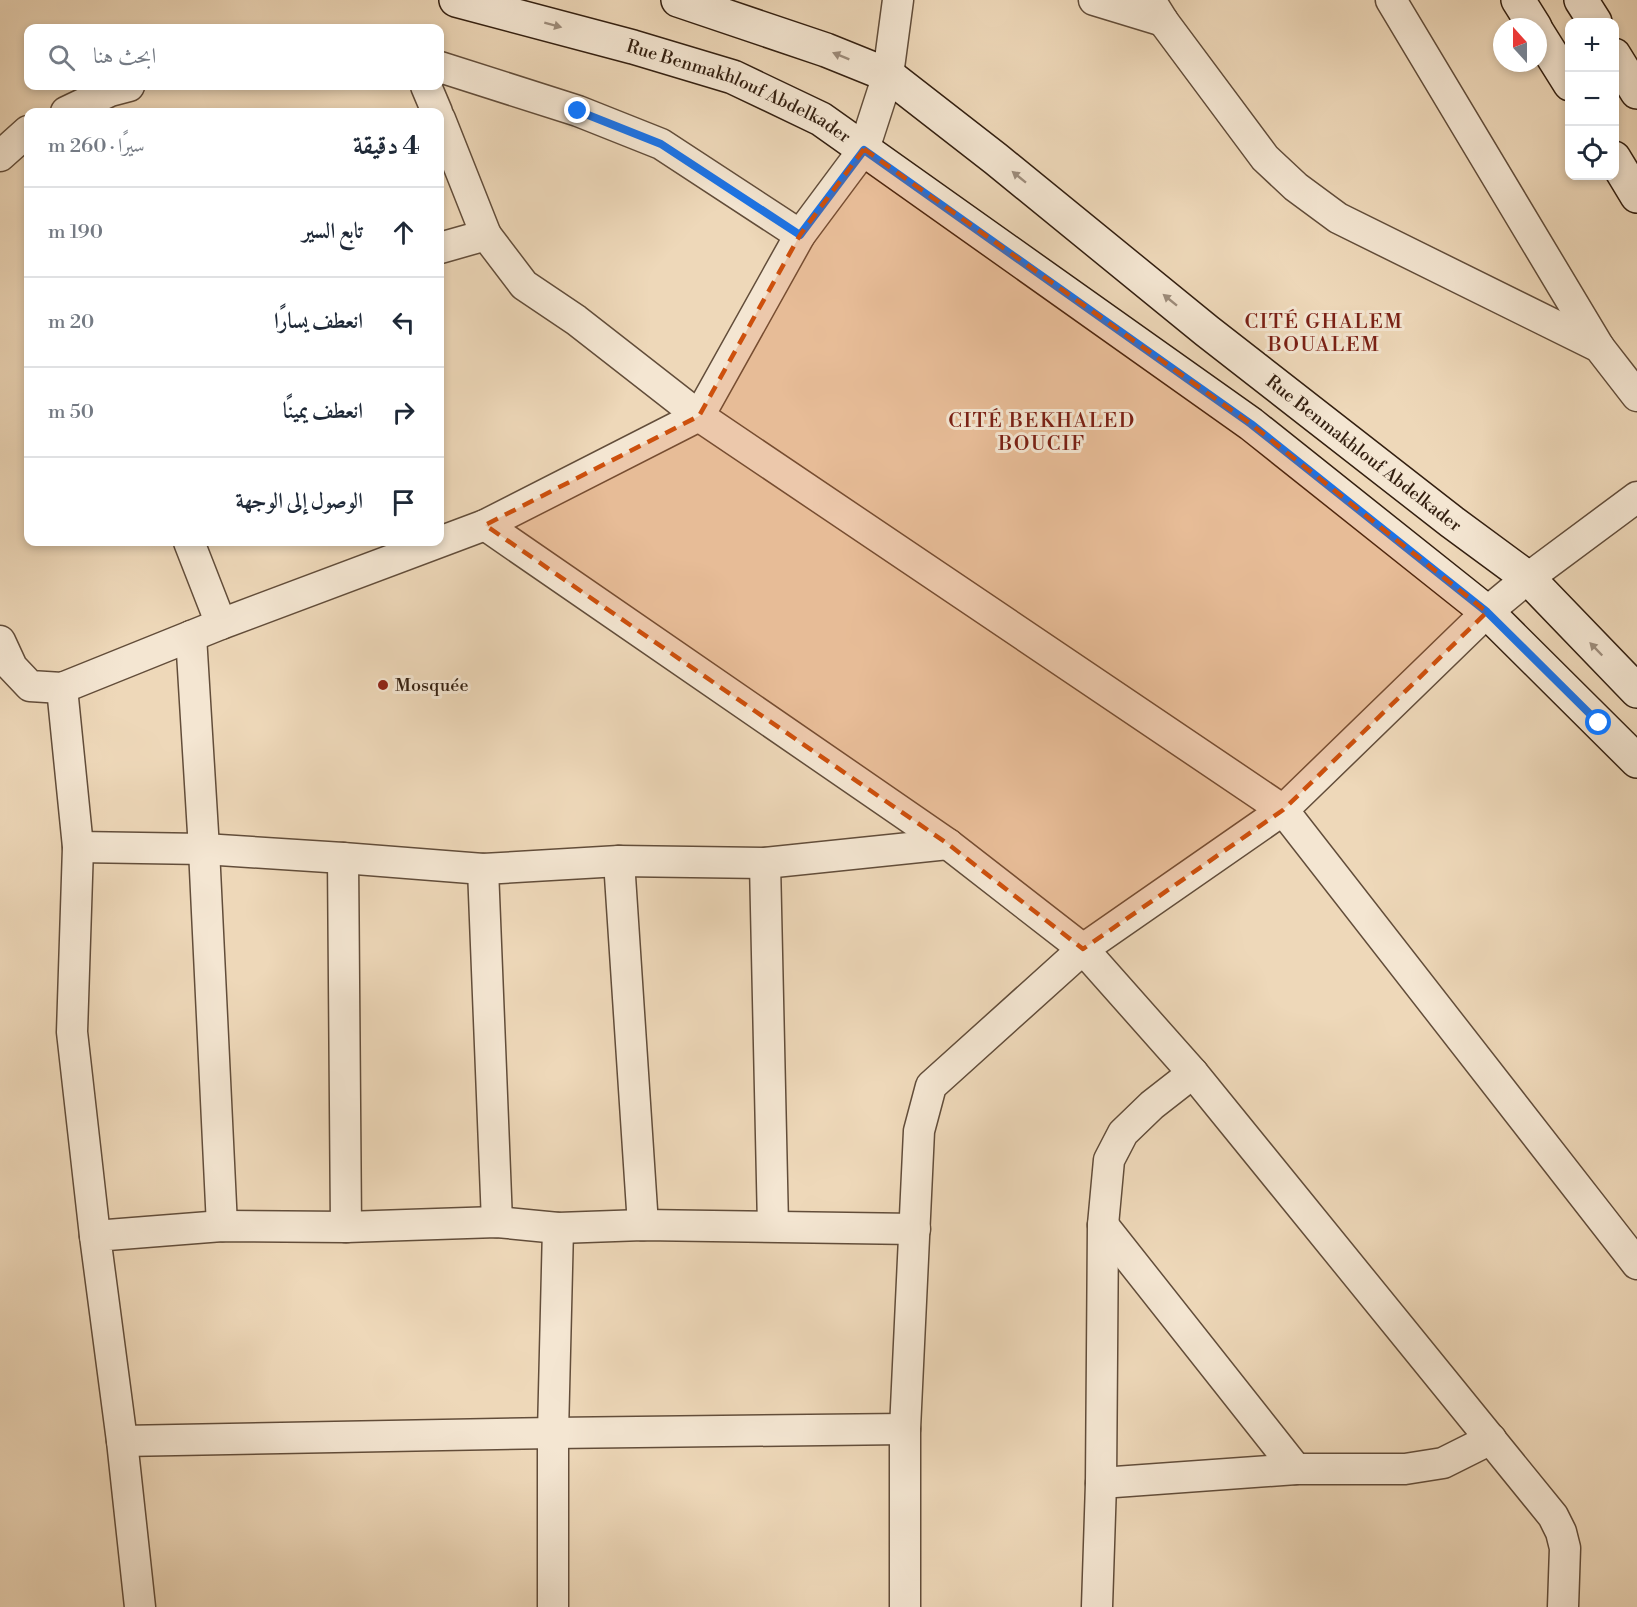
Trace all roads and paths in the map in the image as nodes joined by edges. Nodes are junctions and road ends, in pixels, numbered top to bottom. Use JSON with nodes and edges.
{"nodes":[{"id":1,"x":456,"y":0,"type":"edge"},
{"id":2,"x":678,"y":0,"type":"edge"},
{"id":3,"x":898,"y":0,"type":"edge"},
{"id":4,"x":1094,"y":0,"type":"edge"},
{"id":5,"x":1391,"y":0,"type":"edge"},
{"id":6,"x":1518,"y":0,"type":"edge"},
{"id":7,"x":1581,"y":0,"type":"edge"},
{"id":8,"x":1156,"y":11,"type":"edge"},
{"id":9,"x":1529,"y":18,"type":"edge"},
{"id":10,"x":1592,"y":18,"type":"edge"},
{"id":11,"x":1547,"y":48,"type":"edge"},
{"id":12,"x":1619,"y":63,"type":"edge"},
{"id":13,"x":444,"y":68,"type":"edge"},
{"id":14,"x":888,"y":75,"type":"junction"},
{"id":15,"x":1565,"y":77,"type":"edge"},
{"id":16,"x":114,"y":90,"type":"edge"},
{"id":17,"x":428,"y":90,"type":"edge"},
{"id":18,"x":1637,"y":92,"type":"edge"},
{"id":19,"x":74,"y":108,"type":"edge"},
{"id":20,"x":435,"y":108,"type":"edge"},
{"id":21,"x":444,"y":129,"type":"edge"},
{"id":22,"x":24,"y":135,"type":"edge"},
{"id":23,"x":864,"y":150,"type":"junction"},
{"id":24,"x":0,"y":156,"type":"edge"},
{"id":25,"x":1619,"y":166,"type":"edge"},
{"id":26,"x":1637,"y":196,"type":"edge"},
{"id":27,"x":486,"y":235,"type":"junction"},
{"id":28,"x":800,"y":235,"type":"junction"},
{"id":29,"x":444,"y":247,"type":"edge"},
{"id":30,"x":1207,"y":331,"type":"junction"},
{"id":31,"x":1599,"y":347,"type":"junction"},
{"id":32,"x":1176,"y":371,"type":"junction"},
{"id":33,"x":1637,"y":396,"type":"edge"},
{"id":34,"x":699,"y":416,"type":"junction"},
{"id":35,"x":1637,"y":497,"type":"edge"},
{"id":36,"x":485,"y":525,"type":"junction"},
{"id":37,"x":444,"y":540,"type":"edge"},
{"id":38,"x":191,"y":546,"type":"edge"},
{"id":39,"x":429,"y":546,"type":"edge"},
{"id":40,"x":1528,"y":578,"type":"junction"},
{"id":41,"x":1487,"y":612,"type":"junction"},
{"id":42,"x":221,"y":624,"type":"junction"},
{"id":43,"x":191,"y":636,"type":"junction"},
{"id":44,"x":0,"y":641,"type":"edge"},
{"id":45,"x":62,"y":688,"type":"junction"},
{"id":46,"x":1636,"y":690,"type":"edge"},
{"id":47,"x":1599,"y":723,"type":"junction"},
{"id":48,"x":1637,"y":761,"type":"edge"},
{"id":49,"x":1283,"y":810,"type":"junction"},
{"id":50,"x":948,"y":844,"type":"junction"},
{"id":51,"x":78,"y":847,"type":"junction"},
{"id":52,"x":204,"y":849,"type":"junction"},
{"id":53,"x":343,"y":858,"type":"junction"},
{"id":54,"x":619,"y":861,"type":"junction"},
{"id":55,"x":765,"y":864,"type":"junction"},
{"id":56,"x":483,"y":869,"type":"junction"},
{"id":57,"x":1083,"y":949,"type":"junction"},
{"id":58,"x":1193,"y":1073,"type":"junction"},
{"id":59,"x":497,"y":1222,"type":"junction"},
{"id":60,"x":643,"y":1225,"type":"junction"},
{"id":61,"x":222,"y":1226,"type":"junction"},
{"id":62,"x":773,"y":1226,"type":"junction"},
{"id":63,"x":1103,"y":1226,"type":"junction"},
{"id":64,"x":346,"y":1227,"type":"junction"},
{"id":65,"x":558,"y":1228,"type":"junction"},
{"id":66,"x":915,"y":1229,"type":"junction"},
{"id":67,"x":95,"y":1236,"type":"junction"},
{"id":68,"x":1637,"y":1264,"type":"edge"},
{"id":69,"x":906,"y":1429,"type":"junction"},
{"id":70,"x":553,"y":1433,"type":"junction"},
{"id":71,"x":1491,"y":1439,"type":"junction"},
{"id":72,"x":122,"y":1441,"type":"junction"},
{"id":73,"x":1296,"y":1469,"type":"junction"},
{"id":74,"x":1101,"y":1483,"type":"junction"},
{"id":75,"x":140,"y":1607,"type":"edge"},
{"id":76,"x":553,"y":1607,"type":"edge"},
{"id":77,"x":905,"y":1607,"type":"edge"},
{"id":78,"x":1097,"y":1607,"type":"edge"},
{"id":79,"x":1563,"y":1607,"type":"edge"}],
"edges":[{"from":1,"to":23,"type":"street","name":"Rue Benmakhlouf Abdelkader","one_way":true},
{"from":14,"to":2,"type":"street","name":"Rue Benmakhlouf Abdelkader","one_way":true},
{"from":3,"to":14,"type":"street"},
{"from":4,"to":8,"type":"street"},
{"from":5,"to":31,"type":"street"},
{"from":6,"to":9,"type":"street"},
{"from":7,"to":10,"type":"street"},
{"from":8,"to":31,"type":"street"},
{"from":11,"to":15,"type":"street"},
{"from":12,"to":18,"type":"street"},
{"from":13,"to":28,"type":"street"},
{"from":14,"to":23,"type":"street"},
{"from":30,"to":14,"type":"street","name":"Rue Benmakhlouf Abdelkader","one_way":true},
{"from":16,"to":19,"type":"street"},
{"from":17,"to":20,"type":"street"},
{"from":21,"to":27,"type":"street"},
{"from":22,"to":24,"type":"street"},
{"from":23,"to":28,"type":"street"},
{"from":23,"to":32,"type":"street","name":"Rue Benmakhlouf Abdelkader"},
{"from":25,"to":26,"type":"street"},
{"from":27,"to":29,"type":"street"},
{"from":27,"to":34,"type":"street"},
{"from":28,"to":34,"type":"street"},
{"from":30,"to":32,"type":"street"},
{"from":30,"to":40,"type":"street","name":"Rue Benmakhlouf Abdelkader"},
{"from":31,"to":33,"type":"street"},
{"from":32,"to":41,"type":"street","name":"Rue Benmakhlouf Abdelkader"},
{"from":34,"to":36,"type":"street"},
{"from":34,"to":49,"type":"street"},
{"from":35,"to":40,"type":"street"},
{"from":36,"to":37,"type":"street"},
{"from":36,"to":50,"type":"street"},
{"from":38,"to":42,"type":"street"},
{"from":39,"to":42,"type":"street"},
{"from":40,"to":41,"type":"street"},
{"from":46,"to":40,"type":"street","name":"Rue Benmakhlouf Abdelkader","one_way":true},
{"from":41,"to":47,"type":"street","name":"Rue Benmakhlouf Abdelkader"},
{"from":41,"to":49,"type":"street"},
{"from":42,"to":43,"type":"street"},
{"from":43,"to":45,"type":"street"},
{"from":43,"to":52,"type":"street"},
{"from":44,"to":45,"type":"street"},
{"from":45,"to":51,"type":"street"},
{"from":46,"to":47,"type":"street"},
{"from":47,"to":48,"type":"street","name":"Rue Benmakhlouf Abdelkader"},
{"from":49,"to":57,"type":"street"},
{"from":49,"to":68,"type":"street"},
{"from":50,"to":55,"type":"street"},
{"from":50,"to":57,"type":"street"},
{"from":51,"to":52,"type":"street"},
{"from":51,"to":67,"type":"street"},
{"from":52,"to":53,"type":"street"},
{"from":52,"to":61,"type":"street"},
{"from":53,"to":56,"type":"street"},
{"from":53,"to":64,"type":"street"},
{"from":54,"to":55,"type":"street"},
{"from":54,"to":56,"type":"street"},
{"from":54,"to":60,"type":"street"},
{"from":55,"to":62,"type":"street"},
{"from":56,"to":59,"type":"street"},
{"from":57,"to":58,"type":"street"},
{"from":57,"to":66,"type":"street"},
{"from":58,"to":63,"type":"street"},
{"from":58,"to":71,"type":"street"},
{"from":59,"to":64,"type":"street"},
{"from":59,"to":65,"type":"street"},
{"from":60,"to":62,"type":"street"},
{"from":60,"to":65,"type":"street"},
{"from":61,"to":64,"type":"street"},
{"from":61,"to":67,"type":"street"},
{"from":62,"to":66,"type":"street"},
{"from":63,"to":73,"type":"street"},
{"from":63,"to":74,"type":"street"},
{"from":65,"to":70,"type":"street"},
{"from":66,"to":69,"type":"street"},
{"from":67,"to":72,"type":"street"},
{"from":69,"to":70,"type":"street"},
{"from":69,"to":77,"type":"street"},
{"from":70,"to":72,"type":"street"},
{"from":70,"to":76,"type":"street"},
{"from":71,"to":73,"type":"street"},
{"from":71,"to":79,"type":"street"},
{"from":72,"to":75,"type":"street"},
{"from":73,"to":74,"type":"street"},
{"from":74,"to":78,"type":"street"}]}
